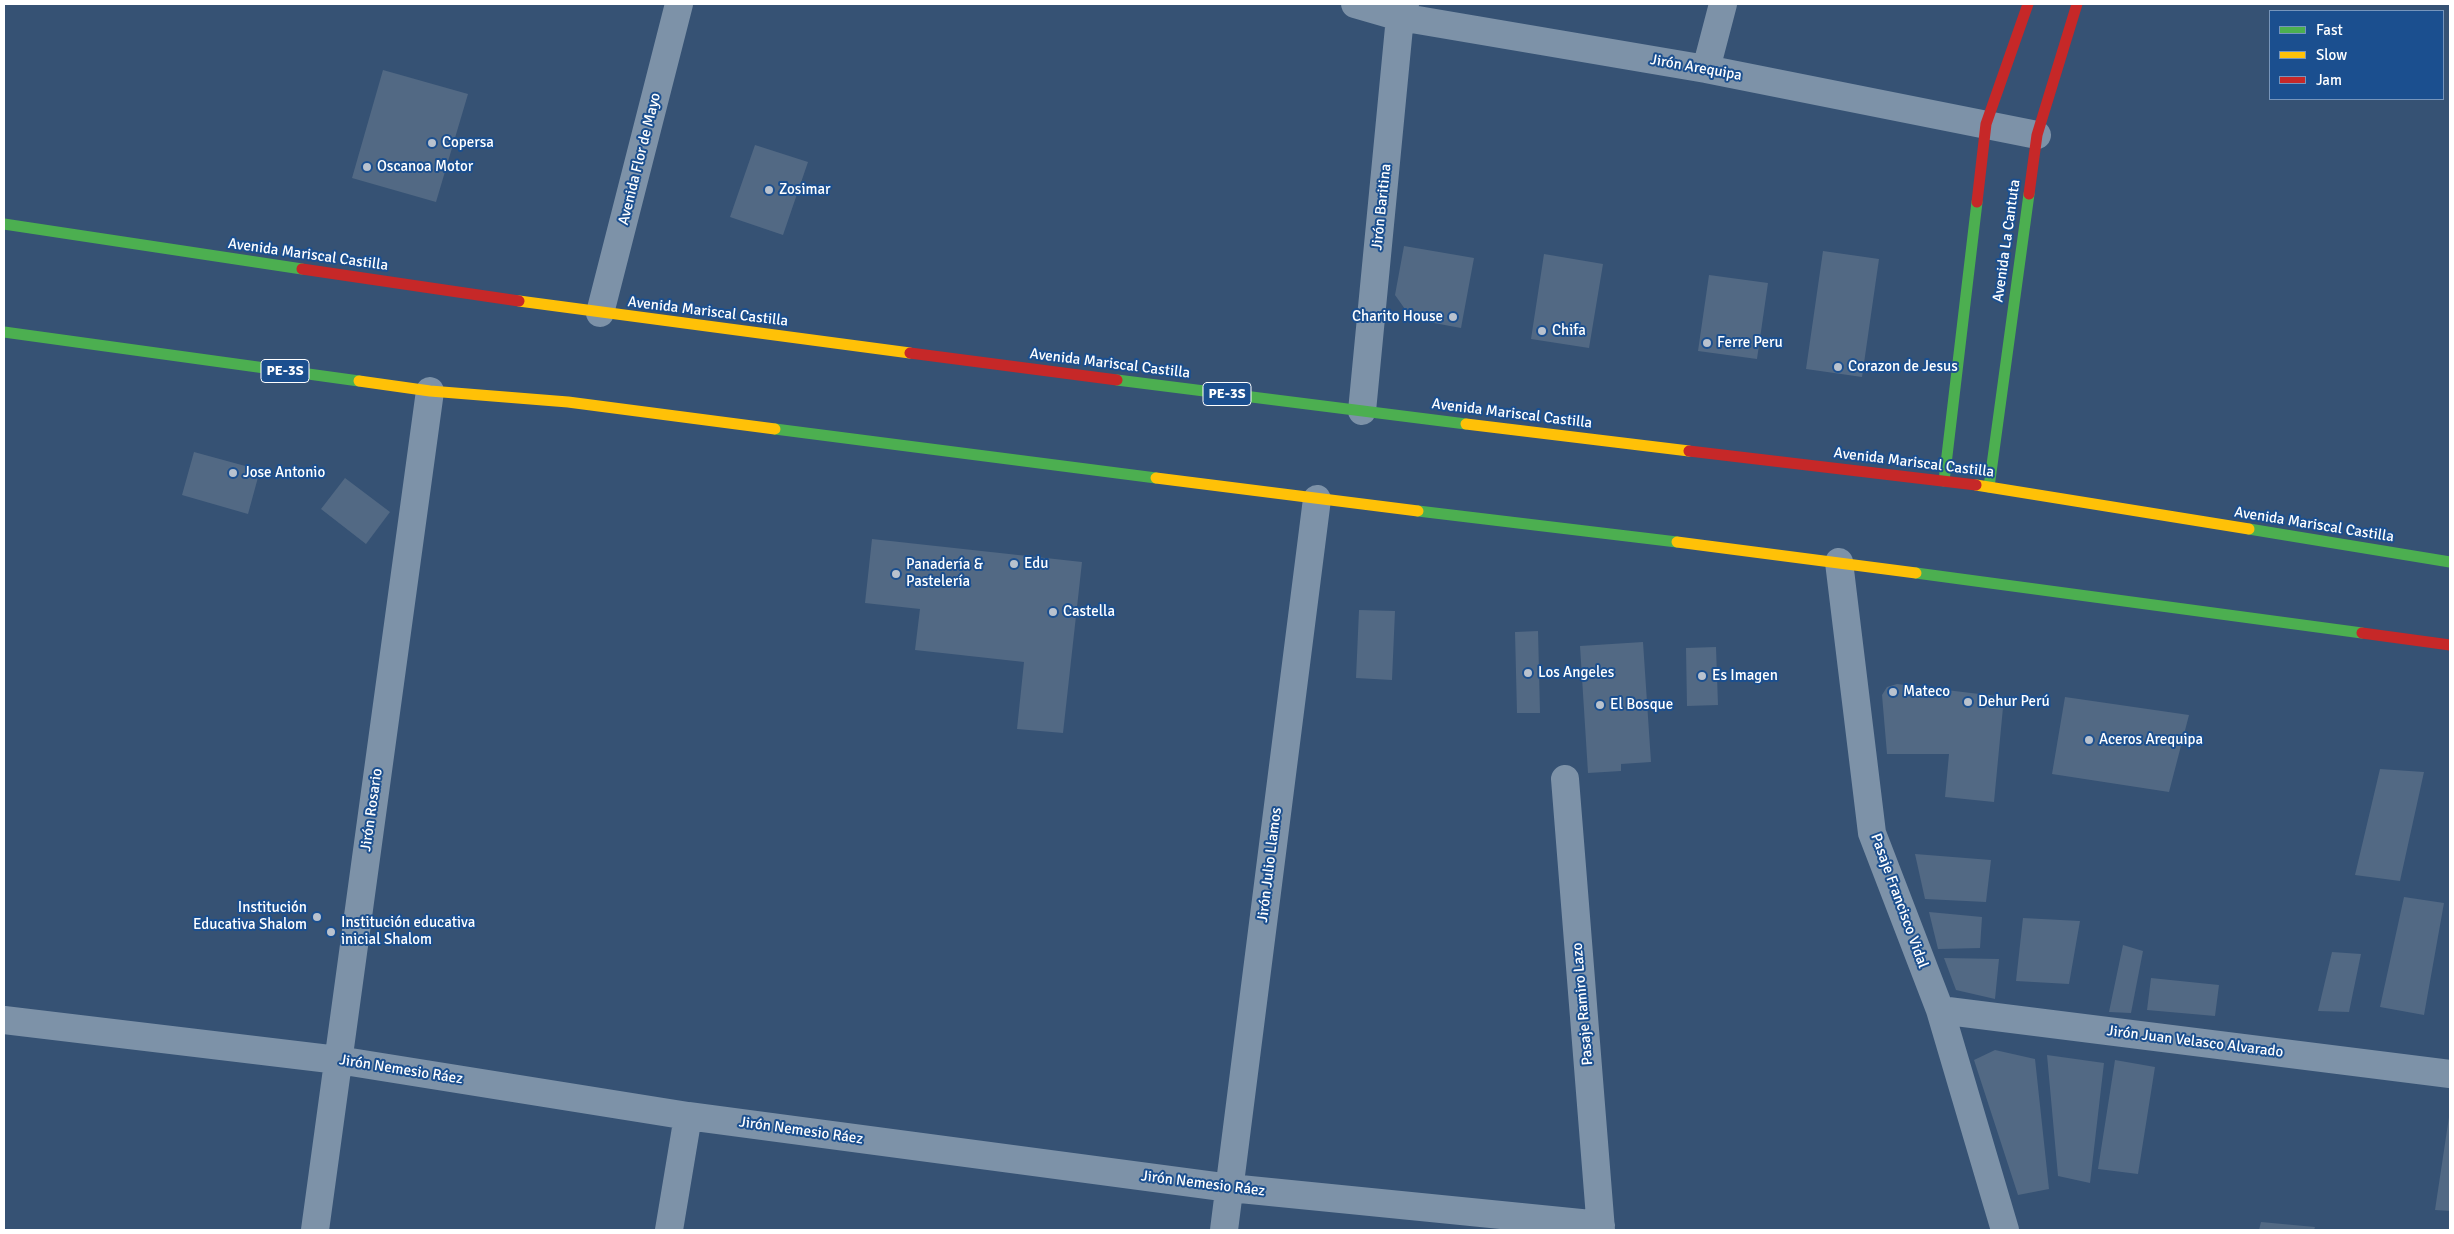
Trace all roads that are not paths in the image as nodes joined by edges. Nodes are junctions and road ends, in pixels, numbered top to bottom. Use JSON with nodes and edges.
{"nodes":[{"id":1,"x":679,"y":4,"type":"edge"},
{"id":2,"x":1356,"y":4,"type":"edge"},
{"id":3,"x":1723,"y":4,"type":"edge"},
{"id":4,"x":2028,"y":4,"type":"edge"},
{"id":5,"x":2077,"y":4,"type":"edge"},
{"id":6,"x":1402,"y":10,"type":"edge"},
{"id":7,"x":1706,"y":69,"type":"junction"},
{"id":8,"x":1986,"y":124,"type":"junction"},
{"id":9,"x":2037,"y":135,"type":"junction"},
{"id":10,"x":4,"y":224,"type":"edge"},
{"id":11,"x":600,"y":313,"type":"junction"},
{"id":12,"x":4,"y":332,"type":"edge"},
{"id":13,"x":430,"y":391,"type":"junction"},
{"id":14,"x":1362,"y":411,"type":"junction"},
{"id":15,"x":1944,"y":481,"type":"junction"},
{"id":16,"x":1989,"y":487,"type":"junction"},
{"id":17,"x":1317,"y":499,"type":"junction"},
{"id":18,"x":1840,"y":562,"type":"junction"},
{"id":19,"x":2450,"y":562,"type":"edge"},
{"id":20,"x":2450,"y":646,"type":"edge"},
{"id":21,"x":1565,"y":778,"type":"dead end"},
{"id":22,"x":1940,"y":1010,"type":"junction"},
{"id":23,"x":4,"y":1020,"type":"edge"},
{"id":24,"x":338,"y":1060,"type":"junction"},
{"id":25,"x":2450,"y":1074,"type":"edge"},
{"id":26,"x":688,"y":1116,"type":"junction"},
{"id":27,"x":1230,"y":1188,"type":"junction"},
{"id":28,"x":1601,"y":1227,"type":"edge"},
{"id":29,"x":315,"y":1230,"type":"edge"},
{"id":30,"x":669,"y":1230,"type":"edge"},
{"id":31,"x":1224,"y":1230,"type":"edge"},
{"id":32,"x":2005,"y":1230,"type":"edge"}],
"edges":[{"from":1,"to":11,"type":"street","name":"Avenida Flor de Mayo"},
{"from":2,"to":6,"type":"street","name":"Jirón Arequipa"},
{"from":3,"to":7,"type":"street"},
{"from":4,"to":8,"type":"main road"},
{"from":5,"to":9,"type":"main road","name":"Avenida La Cantuta"},
{"from":6,"to":7,"type":"street","name":"Jirón Arequipa"},
{"from":6,"to":14,"type":"street","name":"Jirón Baritina"},
{"from":7,"to":8,"type":"street","name":"Jirón Arequipa"},
{"from":8,"to":9,"type":"street","name":"Jirón Arequipa"},
{"from":8,"to":15,"type":"main road"},
{"from":9,"to":16,"type":"main road","name":"Avenida La Cantuta"},
{"from":10,"to":11,"type":"main road","name":"Avenida Mariscal Castilla","number":"PE-3S"},
{"from":11,"to":14,"type":"main road","name":"Avenida Mariscal Castilla","number":"PE-3S"},
{"from":12,"to":13,"type":"main road","number":"PE-3S"},
{"from":13,"to":17,"type":"main road","number":"PE-3S"},
{"from":13,"to":24,"type":"street","name":"Jirón Rosario"},
{"from":14,"to":15,"type":"main road","name":"Avenida Mariscal Castilla","number":"PE-3S"},
{"from":15,"to":16,"type":"main road","name":"Avenida Mariscal Castilla","number":"PE-3S"},
{"from":16,"to":19,"type":"main road","name":"Avenida Mariscal Castilla","number":"PE-3S"},
{"from":17,"to":18,"type":"main road","number":"PE-3S"},
{"from":17,"to":27,"type":"street","name":"Jirón Julio Llamos"},
{"from":18,"to":20,"type":"main road","number":"PE-3S"},
{"from":18,"to":22,"type":"street","name":"Pasaje Francisco Vidal"},
{"from":21,"to":28,"type":"street","name":"Pasaje Ramiro Lazo"},
{"from":22,"to":25,"type":"street","name":"Jirón Juan Velasco Alvarado"},
{"from":22,"to":32,"type":"street","name":"Pasaje Francisco Vidal"},
{"from":23,"to":24,"type":"street","name":"Jirón Nemesio Ráez"},
{"from":24,"to":26,"type":"street","name":"Jirón Nemesio Ráez"},
{"from":24,"to":29,"type":"street","name":"Jirón Rosario"},
{"from":26,"to":27,"type":"street","name":"Jirón Nemesio Ráez"},
{"from":26,"to":30,"type":"street"},
{"from":27,"to":28,"type":"street","name":"Jirón Nemesio Ráez"},
{"from":27,"to":31,"type":"street","name":"Jirón Julio Llamos"}]}
